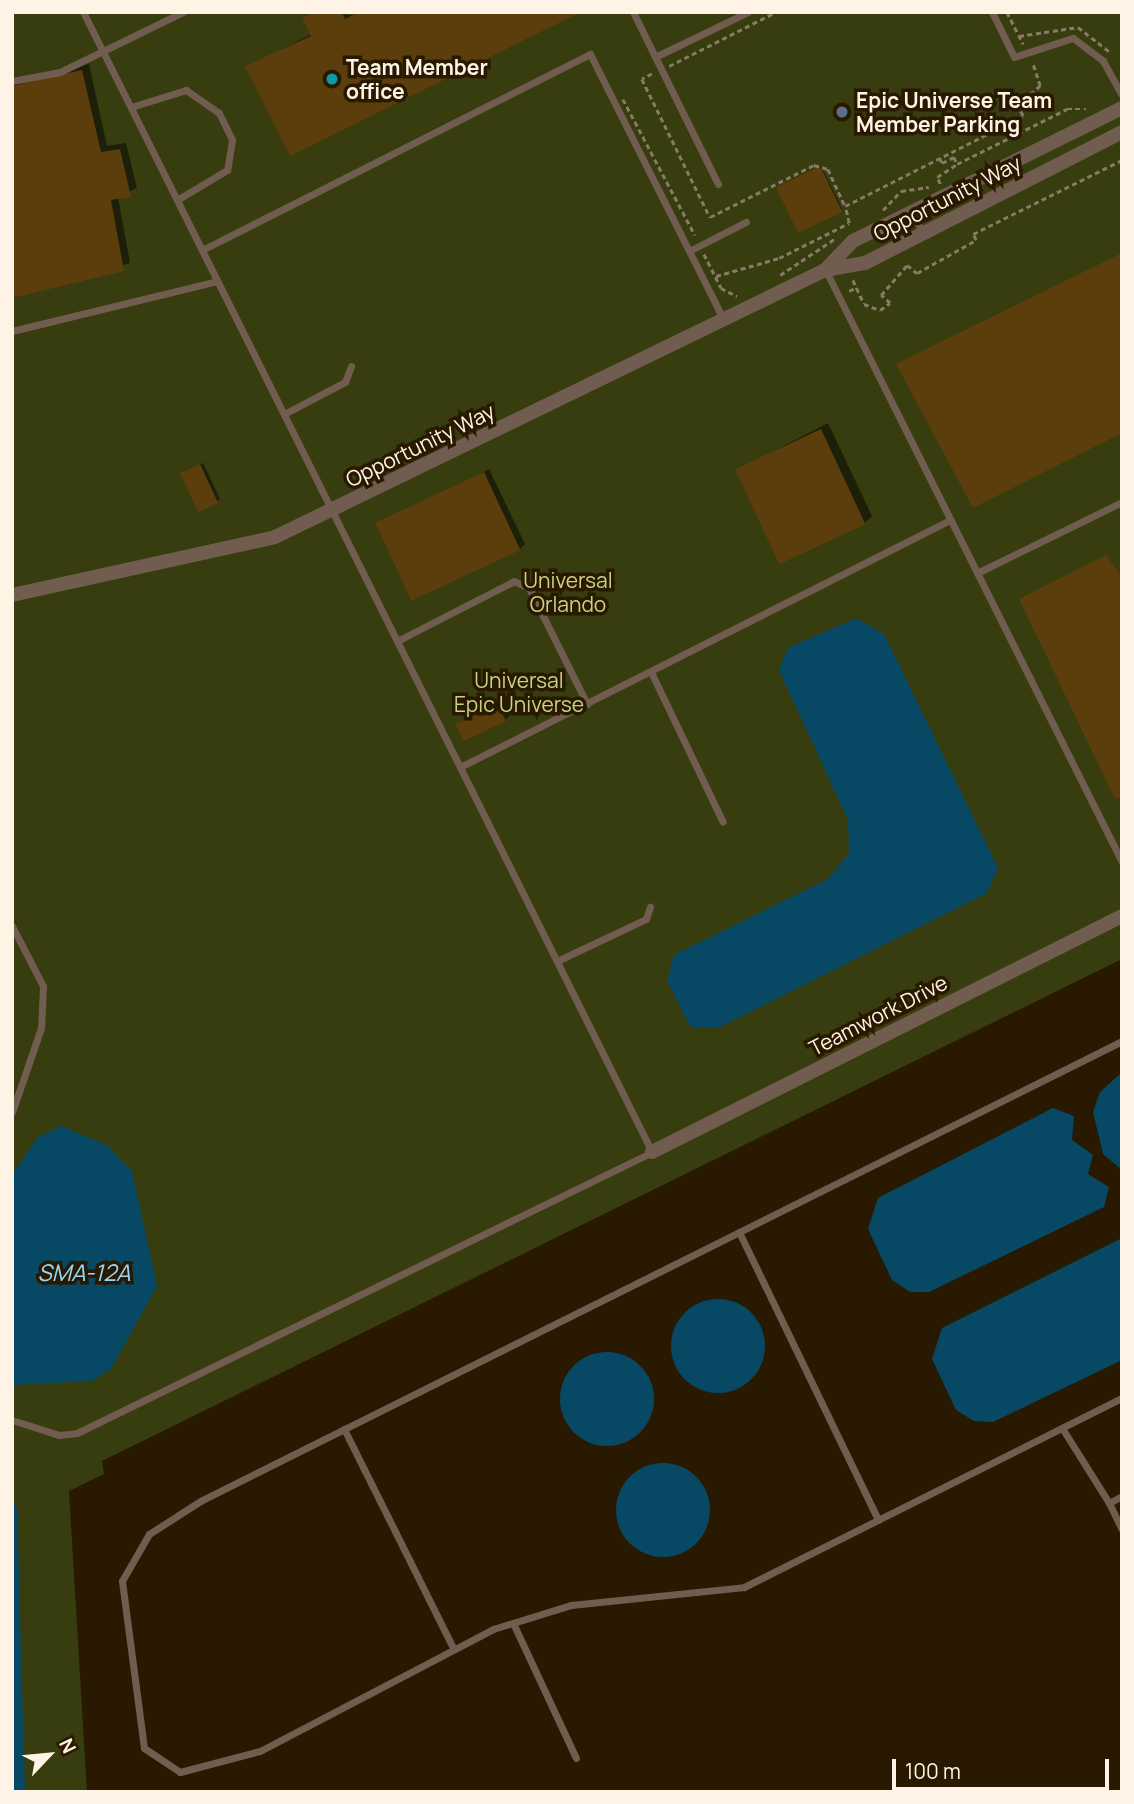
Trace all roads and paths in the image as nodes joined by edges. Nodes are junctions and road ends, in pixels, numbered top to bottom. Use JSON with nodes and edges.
{"nodes":[{"id":1,"x":83,"y":12,"type":"edge"},
{"id":2,"x":135,"y":12,"type":"edge"},
{"id":3,"x":144,"y":12,"type":"edge"},
{"id":4,"x":183,"y":12,"type":"edge"},
{"id":5,"x":633,"y":12,"type":"edge"},
{"id":6,"x":748,"y":12,"type":"edge"},
{"id":7,"x":776,"y":12,"type":"edge"},
{"id":8,"x":992,"y":12,"type":"edge"},
{"id":9,"x":1007,"y":12,"type":"edge"},
{"id":10,"x":103,"y":51,"type":"junction"},
{"id":11,"x":1027,"y":52,"type":"junction"},
{"id":12,"x":655,"y":57,"type":"junction"},
{"id":13,"x":647,"y":62,"type":"dead end"},
{"id":14,"x":661,"y":70,"type":"junction"},
{"id":15,"x":653,"y":74,"type":"junction"},
{"id":16,"x":12,"y":81,"type":"edge"},
{"id":17,"x":1122,"y":95,"type":"edge"},
{"id":18,"x":614,"y":102,"type":"junction"},
{"id":19,"x":131,"y":107,"type":"junction"},
{"id":20,"x":1122,"y":108,"type":"edge"},
{"id":21,"x":1091,"y":110,"type":"dead end"},
{"id":22,"x":1122,"y":132,"type":"edge"},
{"id":23,"x":940,"y":158,"type":"junction"},
{"id":24,"x":1122,"y":160,"type":"edge"},
{"id":25,"x":957,"y":164,"type":"junction"},
{"id":26,"x":718,"y":184,"type":"dead end"},
{"id":27,"x":177,"y":200,"type":"junction"},
{"id":28,"x":845,"y":206,"type":"junction"},
{"id":29,"x":912,"y":212,"type":"junction"},
{"id":30,"x":877,"y":217,"type":"dead end"},
{"id":31,"x":746,"y":222,"type":"dead end"},
{"id":32,"x":860,"y":225,"type":"dead end"},
{"id":33,"x":924,"y":234,"type":"junction"},
{"id":34,"x":829,"y":242,"type":"junction"},
{"id":35,"x":700,"y":245,"type":"junction"},
{"id":36,"x":202,"y":250,"type":"junction"},
{"id":37,"x":689,"y":251,"type":"junction"},
{"id":38,"x":841,"y":262,"type":"junction"},
{"id":39,"x":825,"y":270,"type":"junction"},
{"id":40,"x":716,"y":276,"type":"junction"},
{"id":41,"x":777,"y":276,"type":"dead end"},
{"id":42,"x":217,"y":281,"type":"junction"},
{"id":43,"x":746,"y":294,"type":"dead end"},
{"id":44,"x":723,"y":320,"type":"junction"},
{"id":45,"x":12,"y":331,"type":"edge"},
{"id":46,"x":351,"y":366,"type":"dead end"},
{"id":47,"x":284,"y":414,"type":"junction"},
{"id":48,"x":1122,"y":502,"type":"edge"},
{"id":49,"x":333,"y":511,"type":"junction"},
{"id":50,"x":950,"y":520,"type":"junction"},
{"id":51,"x":977,"y":573,"type":"junction"},
{"id":52,"x":12,"y":595,"type":"edge"},
{"id":53,"x":397,"y":641,"type":"junction"},
{"id":54,"x":651,"y":672,"type":"junction"},
{"id":55,"x":587,"y":704,"type":"junction"},
{"id":56,"x":460,"y":767,"type":"junction"},
{"id":57,"x":723,"y":821,"type":"dead end"},
{"id":58,"x":1122,"y":862,"type":"edge"},
{"id":59,"x":650,"y":907,"type":"dead end"},
{"id":60,"x":1122,"y":916,"type":"edge"},
{"id":61,"x":12,"y":926,"type":"edge"},
{"id":62,"x":557,"y":961,"type":"junction"},
{"id":63,"x":1122,"y":1041,"type":"edge"},
{"id":64,"x":12,"y":1112,"type":"edge"},
{"id":65,"x":652,"y":1152,"type":"junction"},
{"id":66,"x":739,"y":1231,"type":"junction"},
{"id":67,"x":1122,"y":1398,"type":"edge"},
{"id":68,"x":12,"y":1420,"type":"edge"},
{"id":69,"x":1062,"y":1428,"type":"junction"},
{"id":70,"x":344,"y":1429,"type":"junction"},
{"id":71,"x":1122,"y":1496,"type":"edge"},
{"id":72,"x":1109,"y":1503,"type":"junction"},
{"id":73,"x":878,"y":1520,"type":"junction"},
{"id":74,"x":1122,"y":1530,"type":"edge"},
{"id":75,"x":513,"y":1623,"type":"junction"},
{"id":76,"x":452,"y":1646,"type":"junction"},
{"id":77,"x":576,"y":1758,"type":"dead end"}],
"edges":[{"from":1,"to":10,"type":"lane"},
{"from":2,"to":3,"type":"path"},
{"from":4,"to":10,"type":"lane"},
{"from":5,"to":12,"type":"lane"},
{"from":6,"to":12,"type":"lane"},
{"from":7,"to":14,"type":"path"},
{"from":8,"to":11,"type":"lane"},
{"from":9,"to":11,"type":"path"},
{"from":10,"to":16,"type":"lane"},
{"from":10,"to":19,"type":"lane"},
{"from":11,"to":17,"type":"lane"},
{"from":11,"to":23,"type":"path"},
{"from":12,"to":14,"type":"lane"},
{"from":13,"to":15,"type":"path"},
{"from":14,"to":15,"type":"path"},
{"from":14,"to":26,"type":"lane"},
{"from":15,"to":28,"type":"path"},
{"from":18,"to":35,"type":"path"},
{"from":18,"to":36,"type":"lane"},
{"from":18,"to":37,"type":"lane"},
{"from":19,"to":27,"type":"lane"},
{"from":19,"to":27,"type":"lane"},
{"from":20,"to":29,"type":"street","name":"Opportunity Way"},
{"from":21,"to":25,"type":"path"},
{"from":22,"to":33,"type":"street","name":"Opportunity Way"},
{"from":23,"to":25,"type":"path"},
{"from":23,"to":28,"type":"path"},
{"from":24,"to":38,"type":"path"},
{"from":25,"to":30,"type":"path"},
{"from":27,"to":36,"type":"lane"},
{"from":28,"to":40,"type":"path"},
{"from":29,"to":33,"type":"lane"},
{"from":29,"to":38,"type":"street","name":"Opportunity Way"},
{"from":31,"to":35,"type":"lane"},
{"from":32,"to":34,"type":"path"},
{"from":33,"to":38,"type":"street","name":"Opportunity Way"},
{"from":34,"to":38,"type":"path"},
{"from":34,"to":41,"type":"path"},
{"from":35,"to":37,"type":"lane"},
{"from":35,"to":40,"type":"path"},
{"from":36,"to":42,"type":"lane"},
{"from":37,"to":44,"type":"lane"},
{"from":38,"to":39,"type":"street","name":"Opportunity Way"},
{"from":39,"to":44,"type":"street","name":"Opportunity Way"},
{"from":39,"to":50,"type":"lane"},
{"from":40,"to":43,"type":"path"},
{"from":42,"to":45,"type":"lane"},
{"from":42,"to":47,"type":"lane"},
{"from":44,"to":49,"type":"street","name":"Opportunity Way"},
{"from":46,"to":47,"type":"lane"},
{"from":47,"to":49,"type":"lane"},
{"from":48,"to":51,"type":"lane"},
{"from":49,"to":52,"type":"street","name":"Opportunity Way"},
{"from":49,"to":53,"type":"lane"},
{"from":50,"to":51,"type":"lane"},
{"from":50,"to":54,"type":"lane"},
{"from":51,"to":58,"type":"lane"},
{"from":53,"to":55,"type":"lane"},
{"from":53,"to":56,"type":"lane"},
{"from":54,"to":55,"type":"lane"},
{"from":54,"to":57,"type":"lane"},
{"from":55,"to":56,"type":"lane"},
{"from":56,"to":62,"type":"lane"},
{"from":59,"to":62,"type":"lane"},
{"from":60,"to":65,"type":"street","name":"Teamwork Drive"},
{"from":61,"to":64,"type":"lane"},
{"from":62,"to":65,"type":"lane"},
{"from":63,"to":66,"type":"lane"},
{"from":65,"to":68,"type":"lane"},
{"from":66,"to":70,"type":"lane"},
{"from":66,"to":73,"type":"lane"},
{"from":67,"to":69,"type":"lane"},
{"from":69,"to":72,"type":"lane"},
{"from":69,"to":73,"type":"lane"},
{"from":70,"to":76,"type":"lane"},
{"from":70,"to":76,"type":"lane"},
{"from":71,"to":72,"type":"lane"},
{"from":72,"to":74,"type":"lane"},
{"from":73,"to":75,"type":"lane"},
{"from":75,"to":76,"type":"lane"},
{"from":75,"to":77,"type":"lane"}]}
